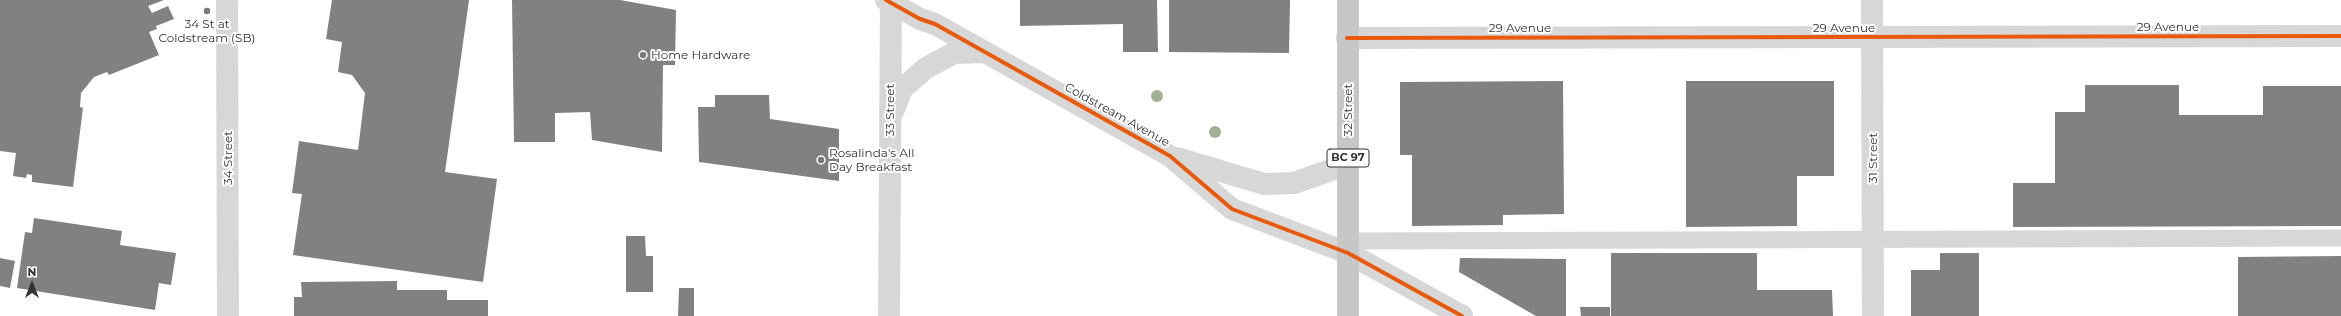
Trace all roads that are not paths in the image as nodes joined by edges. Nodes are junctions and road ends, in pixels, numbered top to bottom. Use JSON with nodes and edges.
{"nodes":[{"id":1,"x":227,"y":0,"type":"edge"},
{"id":2,"x":889,"y":0,"type":"edge"},
{"id":3,"x":1348,"y":0,"type":"edge"},
{"id":4,"x":1872,"y":0,"type":"edge"},
{"id":5,"x":2341,"y":36,"type":"edge"},
{"id":6,"x":1347,"y":38,"type":"junction"},
{"id":7,"x":1872,"y":38,"type":"junction"},
{"id":8,"x":985,"y":52,"type":"junction"},
{"id":9,"x":890,"y":120,"type":"junction"},
{"id":10,"x":1170,"y":156,"type":"junction"},
{"id":11,"x":1348,"y":164,"type":"junction"},
{"id":12,"x":2341,"y":238,"type":"edge"},
{"id":13,"x":1873,"y":240,"type":"junction"},
{"id":14,"x":1348,"y":247,"type":"junction"},
{"id":15,"x":228,"y":316,"type":"edge"},
{"id":16,"x":889,"y":316,"type":"edge"},
{"id":17,"x":1348,"y":316,"type":"edge"},
{"id":18,"x":1462,"y":316,"type":"edge"},
{"id":19,"x":1873,"y":316,"type":"edge"}],
"edges":[{"from":1,"to":15,"type":"street","name":"34 Street"},
{"from":2,"to":8,"type":"street","name":"Coldstream Avenue"},
{"from":2,"to":9,"type":"street","name":"33 Street"},
{"from":3,"to":6,"type":"highway","name":"32 Street","number":"BC 97"},
{"from":4,"to":7,"type":"street","name":"31 Street"},
{"from":5,"to":7,"type":"street","name":"29 Avenue"},
{"from":6,"to":7,"type":"street","name":"29 Avenue"},
{"from":6,"to":11,"type":"highway","name":"32 Street","number":"BC 97"},
{"from":7,"to":13,"type":"street","name":"31 Street"},
{"from":8,"to":9,"type":"street"},
{"from":8,"to":10,"type":"street","name":"Coldstream Avenue"},
{"from":9,"to":16,"type":"street","name":"33 Street"},
{"from":10,"to":11,"type":"street","name":"Coldstream Avenue"},
{"from":10,"to":14,"type":"street","name":"Coldstream Avenue"},
{"from":11,"to":14,"type":"highway","name":"32 Street","number":"BC 97"},
{"from":12,"to":13,"type":"lane"},
{"from":13,"to":14,"type":"lane"},
{"from":13,"to":19,"type":"street","name":"31 Street"},
{"from":14,"to":17,"type":"highway","name":"32 Street","number":"BC 97"},
{"from":14,"to":18,"type":"street","name":"Coldstream Avenue"}]}
